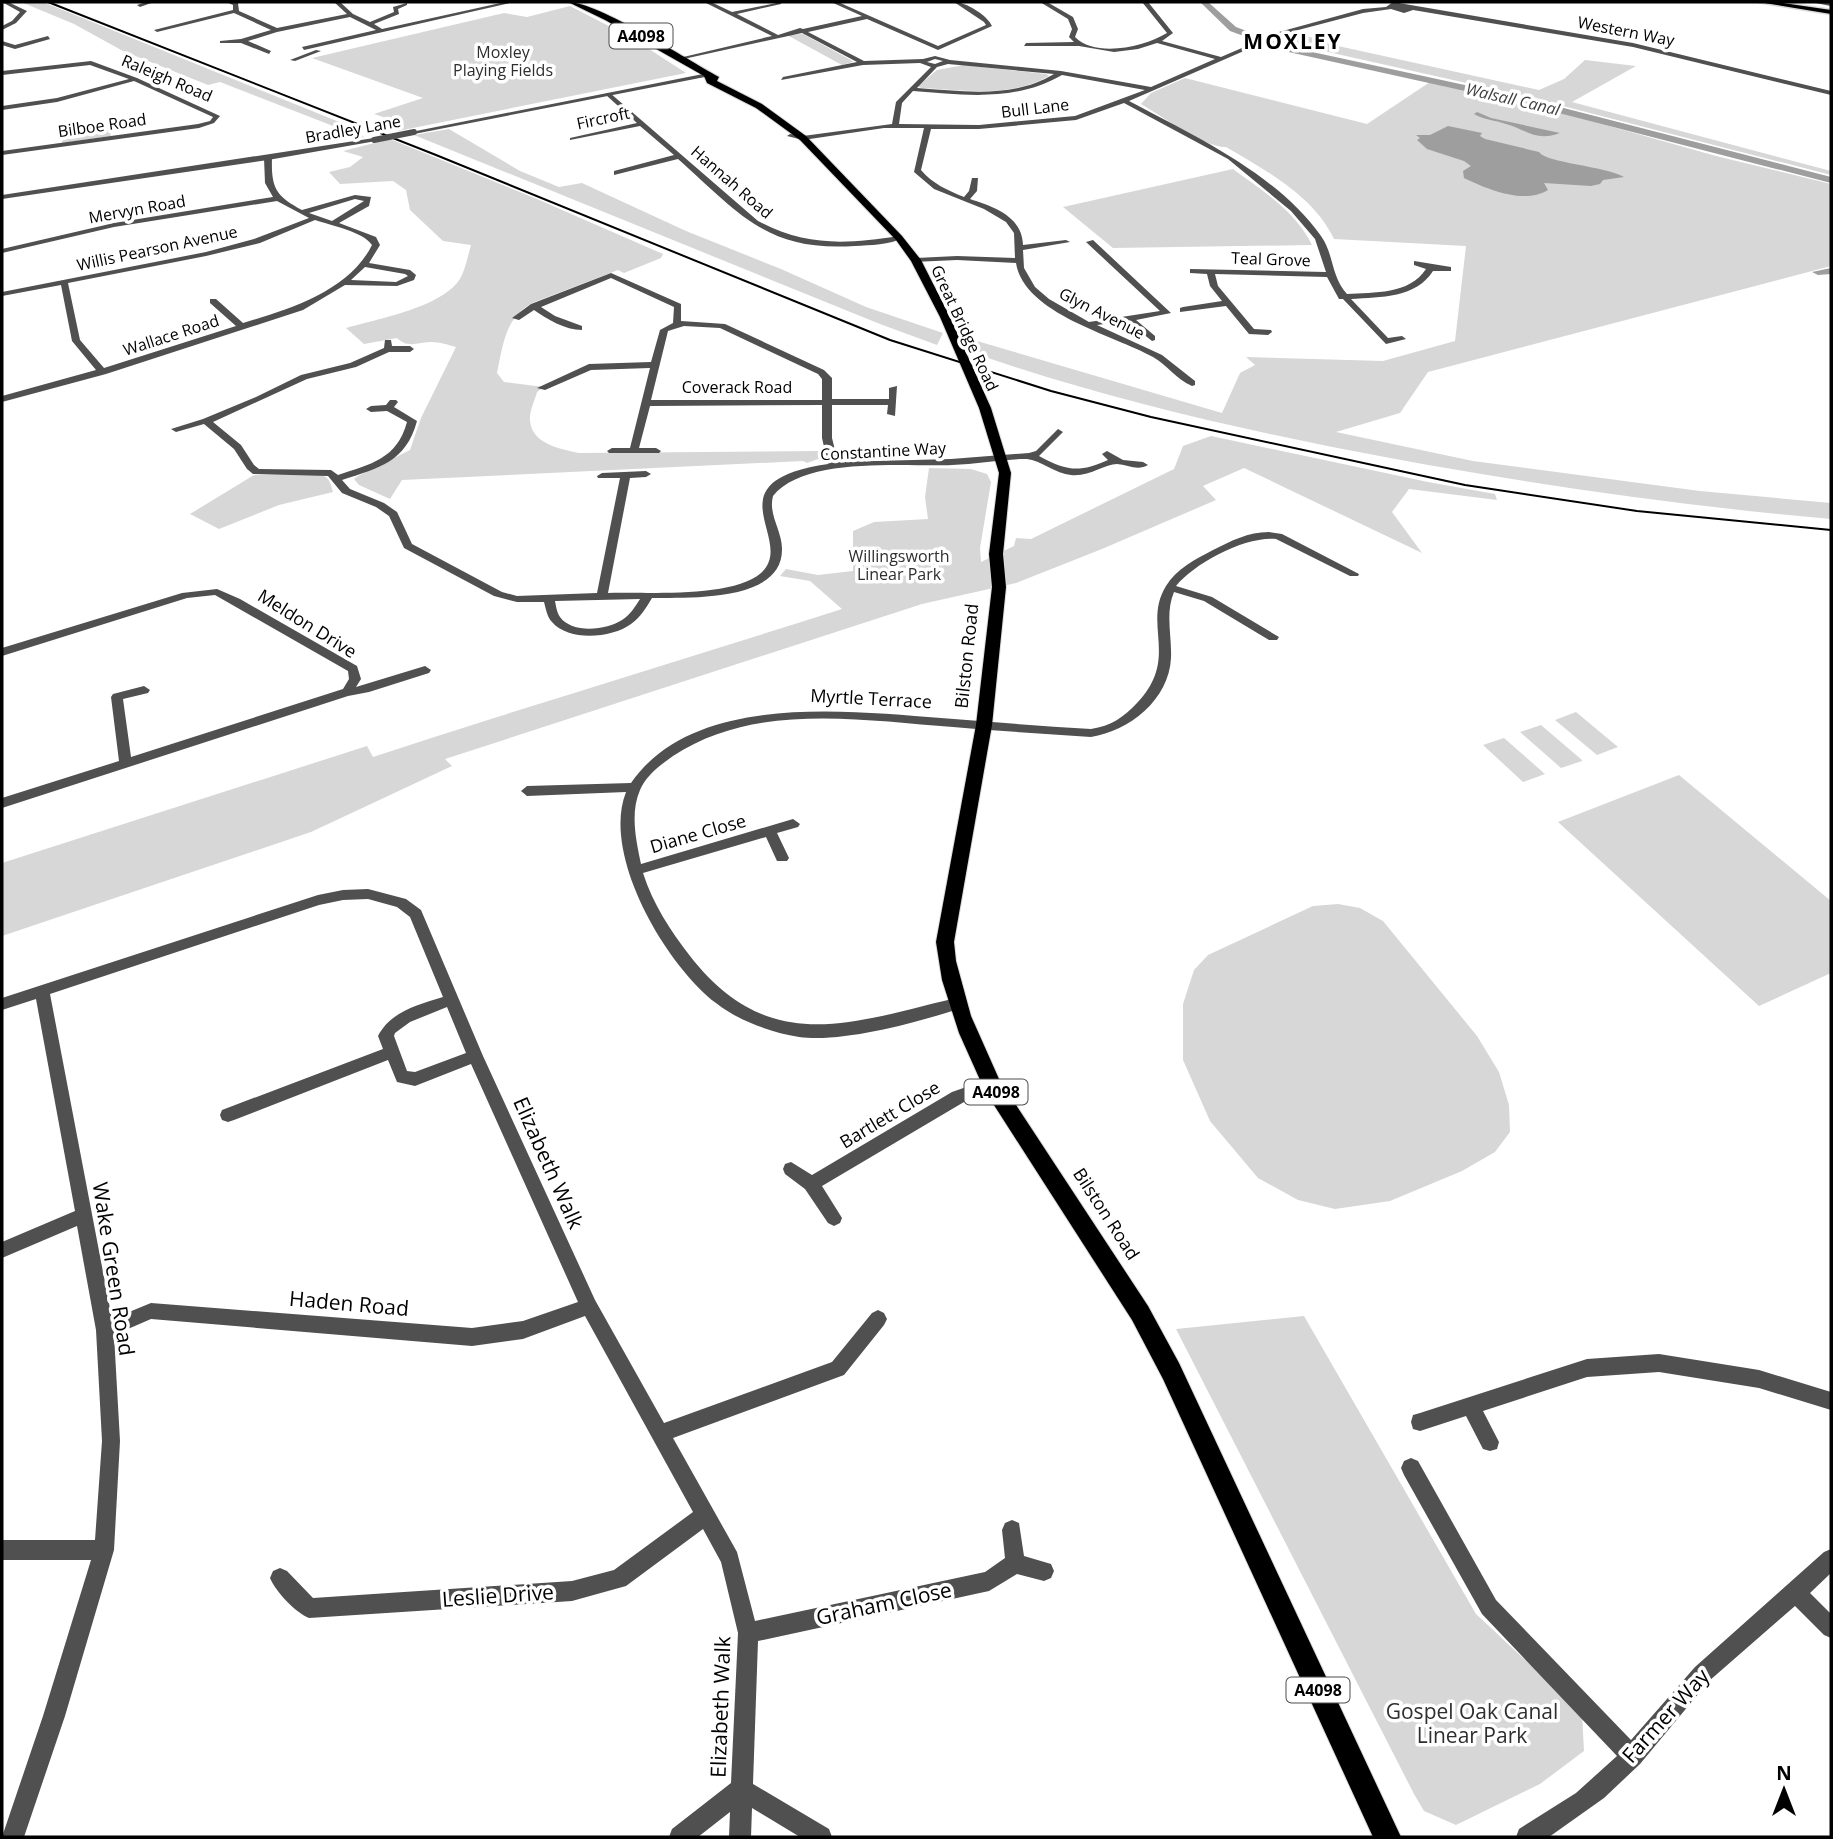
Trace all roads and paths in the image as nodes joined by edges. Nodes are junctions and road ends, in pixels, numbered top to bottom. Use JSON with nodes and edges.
{"nodes":[{"id":1,"x":5,"y":2,"type":"edge"},
{"id":2,"x":151,"y":2,"type":"edge"},
{"id":3,"x":337,"y":2,"type":"edge"},
{"id":4,"x":511,"y":2,"type":"edge"},
{"id":5,"x":571,"y":2,"type":"edge"},
{"id":6,"x":707,"y":2,"type":"edge"},
{"id":7,"x":834,"y":2,"type":"edge"},
{"id":8,"x":957,"y":2,"type":"edge"},
{"id":9,"x":1043,"y":2,"type":"edge"},
{"id":10,"x":1144,"y":2,"type":"edge"},
{"id":11,"x":1762,"y":2,"type":"edge"},
{"id":12,"x":1783,"y":2,"type":"edge"},
{"id":13,"x":1813,"y":2,"type":"edge"},
{"id":14,"x":779,"y":3,"type":"edge"},
{"id":15,"x":405,"y":4,"type":"dead end"},
{"id":16,"x":140,"y":5,"type":"dead end"},
{"id":17,"x":236,"y":5,"type":"edge"},
{"id":18,"x":1395,"y":5,"type":"edge"},
{"id":19,"x":486,"y":7,"type":"junction"},
{"id":20,"x":1831,"y":9,"type":"edge"},
{"id":21,"x":731,"y":14,"type":"junction"},
{"id":22,"x":351,"y":15,"type":"junction"},
{"id":23,"x":866,"y":17,"type":"junction"},
{"id":24,"x":367,"y":24,"type":"junction"},
{"id":25,"x":161,"y":27,"type":"dead end"},
{"id":26,"x":2,"y":28,"type":"edge"},
{"id":27,"x":276,"y":30,"type":"junction"},
{"id":28,"x":380,"y":30,"type":"junction"},
{"id":29,"x":800,"y":30,"type":"junction"},
{"id":30,"x":776,"y":36,"type":"junction"},
{"id":31,"x":61,"y":41,"type":"dead end"},
{"id":32,"x":242,"y":41,"type":"junction"},
{"id":33,"x":1156,"y":41,"type":"junction"},
{"id":34,"x":222,"y":42,"type":"dead end"},
{"id":35,"x":2,"y":43,"type":"edge"},
{"id":36,"x":1079,"y":44,"type":"junction"},
{"id":37,"x":1024,"y":46,"type":"dead end"},
{"id":38,"x":304,"y":48,"type":"dead end"},
{"id":39,"x":938,"y":48,"type":"junction"},
{"id":40,"x":256,"y":55,"type":"dead end"},
{"id":41,"x":937,"y":58,"type":"junction"},
{"id":42,"x":1223,"y":59,"type":"junction"},
{"id":43,"x":293,"y":60,"type":"dead end"},
{"id":44,"x":681,"y":60,"type":"junction"},
{"id":45,"x":923,"y":61,"type":"junction"},
{"id":46,"x":948,"y":62,"type":"junction"},
{"id":47,"x":863,"y":63,"type":"junction"},
{"id":48,"x":934,"y":66,"type":"junction"},
{"id":49,"x":2,"y":73,"type":"edge"},
{"id":50,"x":1061,"y":73,"type":"junction"},
{"id":51,"x":708,"y":75,"type":"junction"},
{"id":52,"x":135,"y":79,"type":"junction"},
{"id":53,"x":783,"y":79,"type":"dead end"},
{"id":54,"x":910,"y":89,"type":"junction"},
{"id":55,"x":1152,"y":89,"type":"junction"},
{"id":56,"x":1831,"y":93,"type":"edge"},
{"id":57,"x":608,"y":94,"type":"junction"},
{"id":58,"x":1124,"y":102,"type":"junction"},
{"id":59,"x":2,"y":107,"type":"edge"},
{"id":60,"x":778,"y":122,"type":"junction"},
{"id":61,"x":640,"y":124,"type":"junction"},
{"id":62,"x":205,"y":125,"type":"joint"},
{"id":63,"x":895,"y":125,"type":"junction"},
{"id":64,"x":928,"y":126,"type":"junction"},
{"id":65,"x":572,"y":139,"type":"dead end"},
{"id":66,"x":803,"y":142,"type":"junction"},
{"id":67,"x":2,"y":153,"type":"edge"},
{"id":68,"x":680,"y":156,"type":"junction"},
{"id":69,"x":268,"y":158,"type":"junction"},
{"id":70,"x":617,"y":173,"type":"dead end"},
{"id":71,"x":975,"y":180,"type":"dead end"},
{"id":72,"x":2,"y":197,"type":"edge"},
{"id":73,"x":277,"y":200,"type":"junction"},
{"id":74,"x":965,"y":200,"type":"junction"},
{"id":75,"x":303,"y":212,"type":"junction"},
{"id":76,"x":314,"y":217,"type":"junction"},
{"id":77,"x":333,"y":223,"type":"junction"},
{"id":78,"x":899,"y":239,"type":"junction"},
{"id":79,"x":2,"y":240,"type":"edge"},
{"id":80,"x":1066,"y":242,"type":"dead end"},
{"id":81,"x":1090,"y":242,"type":"dead end"},
{"id":82,"x":1021,"y":248,"type":"junction"},
{"id":83,"x":5,"y":250,"type":"edge"},
{"id":84,"x":916,"y":260,"type":"junction"},
{"id":85,"x":1021,"y":261,"type":"junction"},
{"id":86,"x":1417,"y":263,"type":"dead end"},
{"id":87,"x":362,"y":264,"type":"junction"},
{"id":88,"x":1431,"y":268,"type":"junction"},
{"id":89,"x":1448,"y":269,"type":"dead end"},
{"id":90,"x":1192,"y":271,"type":"dead end"},
{"id":91,"x":1210,"y":271,"type":"junction"},
{"id":92,"x":1331,"y":275,"type":"junction"},
{"id":93,"x":64,"y":282,"type":"junction"},
{"id":94,"x":342,"y":282,"type":"junction"},
{"id":95,"x":2,"y":294,"type":"edge"},
{"id":96,"x":1342,"y":297,"type":"junction"},
{"id":97,"x":213,"y":302,"type":"dead end"},
{"id":98,"x":1229,"y":303,"type":"junction"},
{"id":99,"x":534,"y":306,"type":"junction"},
{"id":100,"x":1183,"y":310,"type":"dead end"},
{"id":101,"x":516,"y":317,"type":"dead end"},
{"id":102,"x":1128,"y":318,"type":"junction"},
{"id":103,"x":1088,"y":324,"type":"junction"},
{"id":104,"x":677,"y":325,"type":"junction"},
{"id":105,"x":242,"y":327,"type":"junction"},
{"id":106,"x":579,"y":328,"type":"dead end"},
{"id":107,"x":1252,"y":332,"type":"junction"},
{"id":108,"x":1268,"y":332,"type":"dead end"},
{"id":109,"x":1152,"y":338,"type":"dead end"},
{"id":110,"x":1402,"y":339,"type":"dead end"},
{"id":111,"x":1386,"y":341,"type":"junction"},
{"id":112,"x":1253,"y":342,"type":"dead end"},
{"id":113,"x":410,"y":349,"type":"dead end"},
{"id":114,"x":1390,"y":352,"type":"dead end"},
{"id":115,"x":655,"y":365,"type":"junction"},
{"id":116,"x":103,"y":372,"type":"junction"},
{"id":117,"x":545,"y":373,"type":"dead end"},
{"id":118,"x":558,"y":380,"type":"junction"},
{"id":119,"x":1192,"y":383,"type":"dead end"},
{"id":120,"x":542,"y":388,"type":"dead end"},
{"id":121,"x":894,"y":388,"type":"dead end"},
{"id":122,"x":2,"y":398,"type":"edge"},
{"id":123,"x":828,"y":402,"type":"junction"},
{"id":124,"x":893,"y":402,"type":"junction"},
{"id":125,"x":646,"y":403,"type":"junction"},
{"id":126,"x":371,"y":409,"type":"dead end"},
{"id":127,"x":892,"y":414,"type":"dead end"},
{"id":128,"x":206,"y":421,"type":"junction"},
{"id":129,"x":176,"y":429,"type":"dead end"},
{"id":130,"x":1058,"y":432,"type":"dead end"},
{"id":131,"x":634,"y":450,"type":"junction"},
{"id":132,"x":612,"y":451,"type":"dead end"},
{"id":133,"x":656,"y":451,"type":"dead end"},
{"id":134,"x":1031,"y":456,"type":"junction"},
{"id":135,"x":1002,"y":459,"type":"junction"},
{"id":136,"x":1143,"y":465,"type":"dead end"},
{"id":137,"x":834,"y":467,"type":"junction"},
{"id":138,"x":646,"y":474,"type":"dead end"},
{"id":139,"x":626,"y":475,"type":"junction"},
{"id":140,"x":602,"y":476,"type":"dead end"},
{"id":141,"x":337,"y":479,"type":"junction"},
{"id":142,"x":1354,"y":574,"type":"dead end"},
{"id":143,"x":1170,"y":588,"type":"junction"},
{"id":144,"x":649,"y":595,"type":"junction"},
{"id":145,"x":602,"y":597,"type":"junction"},
{"id":146,"x":549,"y":599,"type":"junction"},
{"id":147,"x":1273,"y":637,"type":"dead end"},
{"id":148,"x":2,"y":652,"type":"edge"},
{"id":149,"x":425,"y":670,"type":"dead end"},
{"id":150,"x":145,"y":690,"type":"dead end"},
{"id":151,"x":347,"y":692,"type":"junction"},
{"id":152,"x":984,"y":726,"type":"junction"},
{"id":153,"x":126,"y":763,"type":"junction"},
{"id":154,"x":634,"y":787,"type":"junction"},
{"id":155,"x":527,"y":791,"type":"dead end"},
{"id":156,"x":2,"y":803,"type":"edge"},
{"id":157,"x":793,"y":824,"type":"dead end"},
{"id":158,"x":770,"y":832,"type":"junction"},
{"id":159,"x":782,"y":858,"type":"dead end"},
{"id":160,"x":636,"y":870,"type":"junction"},
{"id":161,"x":42,"y":992,"type":"junction"},
{"id":162,"x":453,"y":999,"type":"junction"},
{"id":163,"x":2,"y":1004,"type":"edge"},
{"id":164,"x":956,"y":1004,"type":"junction"},
{"id":165,"x":392,"y":1052,"type":"junction"},
{"id":166,"x":475,"y":1056,"type":"junction"},
{"id":167,"x":992,"y":1085,"type":"junction"},
{"id":168,"x":228,"y":1115,"type":"dead end"},
{"id":169,"x":791,"y":1169,"type":"dead end"},
{"id":170,"x":811,"y":1184,"type":"junction"},
{"id":171,"x":82,"y":1216,"type":"junction"},
{"id":172,"x":834,"y":1218,"type":"dead end"},
{"id":173,"x":2,"y":1250,"type":"edge"},
{"id":174,"x":589,"y":1306,"type":"junction"},
{"id":175,"x":878,"y":1319,"type":"dead end"},
{"id":176,"x":105,"y":1330,"type":"junction"},
{"id":177,"x":1831,"y":1401,"type":"edge"},
{"id":178,"x":1471,"y":1407,"type":"junction"},
{"id":179,"x":1420,"y":1422,"type":"dead end"},
{"id":180,"x":662,"y":1433,"type":"junction"},
{"id":181,"x":1490,"y":1442,"type":"dead end"},
{"id":182,"x":1411,"y":1468,"type":"dead end"},
{"id":183,"x":706,"y":1515,"type":"junction"},
{"id":184,"x":1012,"y":1530,"type":"dead end"},
{"id":185,"x":2,"y":1549,"type":"edge"},
{"id":186,"x":104,"y":1550,"type":"junction"},
{"id":187,"x":1831,"y":1559,"type":"edge"},
{"id":188,"x":1015,"y":1563,"type":"junction"},
{"id":189,"x":1044,"y":1571,"type":"dead end"},
{"id":190,"x":280,"y":1578,"type":"dead end"},
{"id":191,"x":1795,"y":1592,"type":"junction"},
{"id":192,"x":1831,"y":1628,"type":"edge"},
{"id":193,"x":748,"y":1633,"type":"junction"},
{"id":194,"x":1632,"y":1756,"type":"junction"},
{"id":195,"x":741,"y":1789,"type":"junction"},
{"id":196,"x":13,"y":1837,"type":"edge"},
{"id":197,"x":680,"y":1837,"type":"edge"},
{"id":198,"x":740,"y":1837,"type":"edge"},
{"id":199,"x":821,"y":1837,"type":"edge"},
{"id":200,"x":1387,"y":1837,"type":"edge"},
{"id":201,"x":1527,"y":1837,"type":"edge"}],
"edges":[{"from":1,"to":26,"type":"street"},
{"from":2,"to":16,"type":"street"},
{"from":3,"to":22,"type":"street"},
{"from":4,"to":19,"type":"street"},
{"from":5,"to":44,"type":"main road","name":"Great Bridge Road","number":"A4098"},
{"from":6,"to":21,"type":"street"},
{"from":7,"to":23,"type":"street"},
{"from":8,"to":39,"type":"street"},
{"from":9,"to":36,"type":"street"},
{"from":10,"to":33,"type":"street"},
{"from":11,"to":20,"type":"highway"},
{"from":12,"to":20,"type":"highway"},
{"from":13,"to":20,"type":"street"},
{"from":14,"to":21,"type":"street"},
{"from":15,"to":24,"type":"street"},
{"from":17,"to":25,"type":"street"},
{"from":17,"to":27,"type":"street"},
{"from":18,"to":42,"type":"street","name":"Bull Lane"},
{"from":18,"to":56,"type":"street","name":"Western Way"},
{"from":19,"to":28,"type":"street"},
{"from":19,"to":43,"type":"street"},
{"from":21,"to":30,"type":"street"},
{"from":22,"to":24,"type":"street"},
{"from":22,"to":27,"type":"street"},
{"from":23,"to":29,"type":"street"},
{"from":23,"to":39,"type":"street"},
{"from":24,"to":28,"type":"street"},
{"from":27,"to":32,"type":"street"},
{"from":28,"to":38,"type":"street"},
{"from":29,"to":30,"type":"street"},
{"from":29,"to":47,"type":"street"},
{"from":30,"to":44,"type":"street"},
{"from":31,"to":35,"type":"street"},
{"from":32,"to":34,"type":"street"},
{"from":32,"to":40,"type":"street"},
{"from":33,"to":36,"type":"street"},
{"from":33,"to":42,"type":"street"},
{"from":36,"to":37,"type":"street"},
{"from":39,"to":41,"type":"street"},
{"from":41,"to":45,"type":"street"},
{"from":41,"to":46,"type":"street"},
{"from":42,"to":55,"type":"street","name":"Bull Lane"},
{"from":44,"to":51,"type":"main road","name":"Great Bridge Road","number":"A4098"},
{"from":45,"to":47,"type":"street"},
{"from":45,"to":48,"type":"street"},
{"from":46,"to":48,"type":"street"},
{"from":46,"to":50,"type":"street"},
{"from":47,"to":53,"type":"street"},
{"from":48,"to":54,"type":"street"},
{"from":49,"to":52,"type":"street","name":"Raleigh Road"},
{"from":50,"to":54,"type":"street"},
{"from":50,"to":55,"type":"street"},
{"from":51,"to":57,"type":"street","name":"Bradley Lane"},
{"from":51,"to":60,"type":"main road","name":"Great Bridge Road","number":"A4098"},
{"from":52,"to":59,"type":"street"},
{"from":52,"to":62,"type":"street","name":"Raleigh Road"},
{"from":54,"to":63,"type":"street"},
{"from":55,"to":58,"type":"street","name":"Bull Lane"},
{"from":57,"to":61,"type":"street","name":"Hannah Road"},
{"from":57,"to":69,"type":"street","name":"Bradley Lane","bridge":true},
{"from":58,"to":64,"type":"street","name":"Bull Lane"},
{"from":58,"to":92,"type":"street"},
{"from":60,"to":66,"type":"main road","name":"Great Bridge Road","number":"A4098"},
{"from":60,"to":66,"type":"main road","name":"Great Bridge Road","number":"A4098"},
{"from":61,"to":65,"type":"street","name":"Fircroft"},
{"from":61,"to":68,"type":"street","name":"Hannah Road"},
{"from":62,"to":67,"type":"street","name":"Bilboe Road"},
{"from":63,"to":64,"type":"street","name":"Bull Lane"},
{"from":63,"to":66,"type":"street","name":"Bull Lane"},
{"from":64,"to":74,"type":"street","name":"Glyn Avenue"},
{"from":66,"to":78,"type":"main road","name":"Great Bridge Road","number":"A4098"},
{"from":68,"to":70,"type":"street"},
{"from":68,"to":78,"type":"street","name":"Hannah Road"},
{"from":69,"to":72,"type":"street","name":"Bradley Lane"},
{"from":69,"to":73,"type":"street"},
{"from":71,"to":74,"type":"street"},
{"from":73,"to":75,"type":"street"},
{"from":73,"to":83,"type":"street","name":"Mervyn Road"},
{"from":74,"to":82,"type":"street","name":"Glyn Avenue"},
{"from":75,"to":76,"type":"street"},
{"from":75,"to":77,"type":"street"},
{"from":76,"to":77,"type":"street"},
{"from":76,"to":93,"type":"street","name":"Willis Pearson Avenue"},
{"from":77,"to":87,"type":"street"},
{"from":78,"to":84,"type":"main road","name":"Great Bridge Road","number":"A4098"},
{"from":79,"to":83,"type":"street"},
{"from":80,"to":82,"type":"street"},
{"from":81,"to":102,"type":"street"},
{"from":82,"to":85,"type":"street","name":"Glyn Avenue"},
{"from":84,"to":85,"type":"street"},
{"from":84,"to":135,"type":"main road","name":"Great Bridge Road","number":"A4098"},
{"from":85,"to":103,"type":"street","name":"Glyn Avenue"},
{"from":86,"to":88,"type":"street"},
{"from":87,"to":94,"type":"street","name":"Wallace Road"},
{"from":87,"to":94,"type":"street"},
{"from":88,"to":89,"type":"street"},
{"from":88,"to":96,"type":"street"},
{"from":90,"to":91,"type":"street","name":"Teal Grove"},
{"from":91,"to":92,"type":"street","name":"Teal Grove"},
{"from":91,"to":98,"type":"street","name":"Teal Grove"},
{"from":92,"to":96,"type":"street"},
{"from":93,"to":95,"type":"street","name":"Willis Pearson Avenue"},
{"from":93,"to":116,"type":"street"},
{"from":94,"to":105,"type":"street","name":"Wallace Road"},
{"from":96,"to":111,"type":"street"},
{"from":97,"to":105,"type":"street"},
{"from":98,"to":100,"type":"street"},
{"from":98,"to":107,"type":"street","name":"Teal Grove"},
{"from":99,"to":101,"type":"street"},
{"from":99,"to":104,"type":"street"},
{"from":99,"to":106,"type":"street"},
{"from":102,"to":103,"type":"street"},
{"from":102,"to":109,"type":"street"},
{"from":103,"to":119,"type":"street","name":"Glyn Avenue"},
{"from":104,"to":115,"type":"street"},
{"from":104,"to":123,"type":"street"},
{"from":105,"to":116,"type":"street","name":"Wallace Road"},
{"from":107,"to":108,"type":"street"},
{"from":107,"to":112,"type":"street"},
{"from":110,"to":111,"type":"street"},
{"from":111,"to":114,"type":"street"},
{"from":113,"to":128,"type":"street"},
{"from":115,"to":118,"type":"street"},
{"from":115,"to":125,"type":"street"},
{"from":116,"to":122,"type":"street","name":"Wallace Road"},
{"from":117,"to":118,"type":"street"},
{"from":118,"to":120,"type":"street"},
{"from":121,"to":124,"type":"street"},
{"from":123,"to":124,"type":"street","name":"Coverack Road"},
{"from":123,"to":125,"type":"street","name":"Coverack Road"},
{"from":123,"to":137,"type":"street"},
{"from":124,"to":127,"type":"street"},
{"from":125,"to":131,"type":"street"},
{"from":126,"to":141,"type":"street"},
{"from":128,"to":129,"type":"street"},
{"from":128,"to":141,"type":"street","name":"Constantine Way"},
{"from":130,"to":134,"type":"street"},
{"from":131,"to":132,"type":"street"},
{"from":131,"to":133,"type":"street"},
{"from":134,"to":135,"type":"street","name":"Constantine Way"},
{"from":134,"to":136,"type":"street"},
{"from":135,"to":137,"type":"street","name":"Constantine Way"},
{"from":135,"to":152,"type":"main road","name":"Bilston Road","number":"A4098"},
{"from":137,"to":144,"type":"street","name":"Constantine Way"},
{"from":138,"to":139,"type":"street"},
{"from":139,"to":140,"type":"street"},
{"from":139,"to":145,"type":"street"},
{"from":141,"to":146,"type":"street","name":"Constantine Way"},
{"from":142,"to":143,"type":"street"},
{"from":143,"to":147,"type":"street"},
{"from":143,"to":152,"type":"street","name":"Myrtle Terrace"},
{"from":144,"to":145,"type":"street","name":"Constantine Way"},
{"from":144,"to":146,"type":"street"},
{"from":145,"to":146,"type":"street","name":"Constantine Way"},
{"from":148,"to":151,"type":"street","name":"Meldon Drive"},
{"from":149,"to":151,"type":"street"},
{"from":150,"to":153,"type":"street"},
{"from":151,"to":153,"type":"street"},
{"from":152,"to":154,"type":"street","name":"Myrtle Terrace"},
{"from":152,"to":164,"type":"main road","name":"Bilston Road","number":"A4098"},
{"from":153,"to":156,"type":"street"},
{"from":154,"to":155,"type":"street"},
{"from":154,"to":160,"type":"street"},
{"from":157,"to":158,"type":"street","name":"Diane Close"},
{"from":158,"to":159,"type":"street","name":"Diane Close"},
{"from":158,"to":160,"type":"street","name":"Diane Close"},
{"from":160,"to":164,"type":"street"},
{"from":161,"to":162,"type":"street","name":"Elizabeth Walk"},
{"from":161,"to":163,"type":"street","name":"Elizabeth Walk"},
{"from":161,"to":171,"type":"street","name":"Wake Green Road"},
{"from":162,"to":165,"type":"street"},
{"from":162,"to":166,"type":"street","name":"Elizabeth Walk"},
{"from":164,"to":167,"type":"main road","name":"Bilston Road","number":"A4098"},
{"from":165,"to":166,"type":"street"},
{"from":165,"to":168,"type":"street"},
{"from":166,"to":174,"type":"street","name":"Elizabeth Walk"},
{"from":167,"to":170,"type":"street","name":"Bartlett Close"},
{"from":167,"to":200,"type":"main road","name":"Bilston Road","number":"A4098"},
{"from":169,"to":170,"type":"street"},
{"from":170,"to":172,"type":"street"},
{"from":171,"to":173,"type":"street"},
{"from":171,"to":176,"type":"street","name":"Wake Green Road"},
{"from":174,"to":176,"type":"street","name":"Haden Road"},
{"from":174,"to":180,"type":"street","name":"Elizabeth Walk"},
{"from":175,"to":180,"type":"street"},
{"from":176,"to":186,"type":"street","name":"Wake Green Road"},
{"from":177,"to":178,"type":"street"},
{"from":178,"to":179,"type":"street"},
{"from":178,"to":181,"type":"street"},
{"from":180,"to":183,"type":"street","name":"Elizabeth Walk"},
{"from":182,"to":194,"type":"street"},
{"from":183,"to":190,"type":"street","name":"Leslie Drive"},
{"from":183,"to":193,"type":"street","name":"Elizabeth Walk"},
{"from":184,"to":188,"type":"street"},
{"from":185,"to":186,"type":"street"},
{"from":186,"to":196,"type":"street","name":"Wake Green Road"},
{"from":187,"to":191,"type":"street","name":"Farmer Way"},
{"from":188,"to":189,"type":"street"},
{"from":188,"to":193,"type":"street","name":"Graham Close"},
{"from":191,"to":192,"type":"street"},
{"from":191,"to":194,"type":"street","name":"Farmer Way"},
{"from":193,"to":195,"type":"street","name":"Elizabeth Walk"},
{"from":194,"to":201,"type":"street","name":"Farmer Way"},
{"from":195,"to":197,"type":"street"},
{"from":195,"to":198,"type":"street","name":"Elizabeth Walk"},
{"from":195,"to":199,"type":"street"}]}
